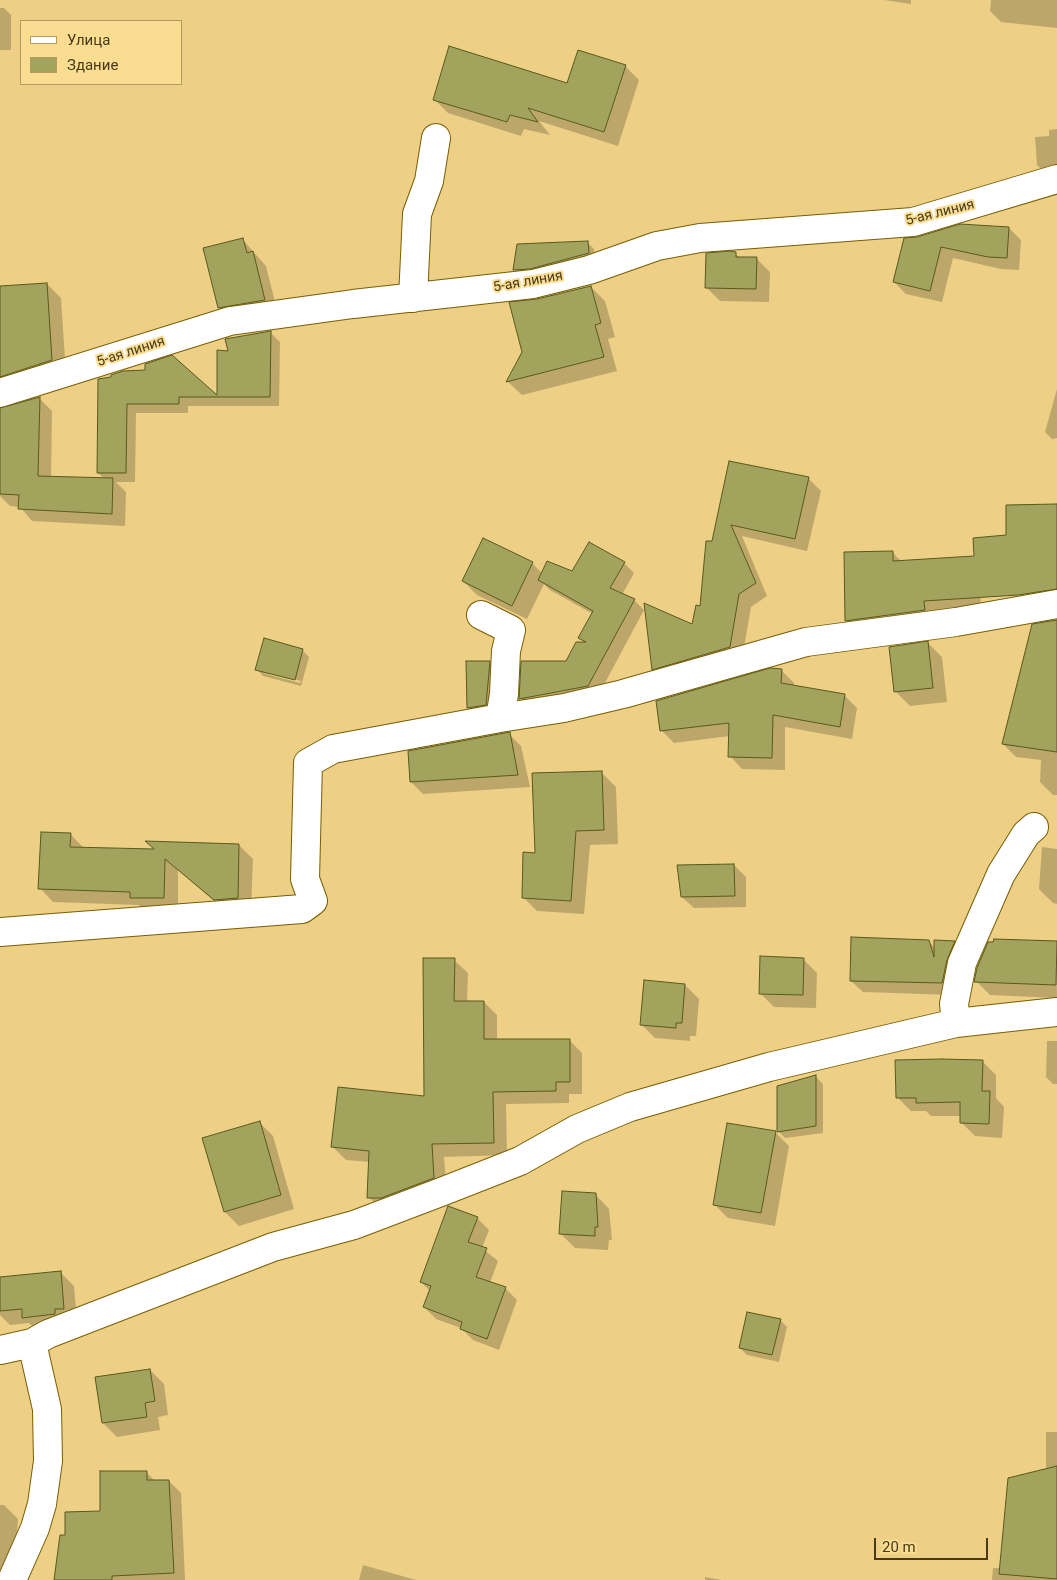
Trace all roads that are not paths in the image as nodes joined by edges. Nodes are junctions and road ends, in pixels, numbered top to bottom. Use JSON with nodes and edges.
{"nodes":[{"id":1,"x":436,"y":138,"type":"dead end"},
{"id":2,"x":1057,"y":179,"type":"edge"},
{"id":3,"x":413,"y":298,"type":"junction"},
{"id":4,"x":0,"y":393,"type":"edge"},
{"id":5,"x":1057,"y":604,"type":"edge"},
{"id":6,"x":481,"y":615,"type":"dead end"},
{"id":7,"x":500,"y":718,"type":"junction"},
{"id":8,"x":1034,"y":827,"type":"dead end"},
{"id":9,"x":0,"y":932,"type":"edge"},
{"id":10,"x":1057,"y":1012,"type":"edge"},
{"id":11,"x":956,"y":1023,"type":"junction"},
{"id":12,"x":32,"y":1343,"type":"junction"},
{"id":13,"x":0,"y":1350,"type":"edge"},
{"id":14,"x":12,"y":1580,"type":"edge"}],
"edges":[{"from":1,"to":3,"type":"street"},
{"from":2,"to":3,"type":"street","name":"5-ая линия"},
{"from":3,"to":4,"type":"street","name":"5-ая линия"},
{"from":5,"to":7,"type":"street"},
{"from":6,"to":7,"type":"street"},
{"from":7,"to":9,"type":"street"},
{"from":8,"to":11,"type":"street"},
{"from":10,"to":11,"type":"street"},
{"from":11,"to":12,"type":"street"},
{"from":12,"to":13,"type":"street"},
{"from":12,"to":14,"type":"street"}]}
